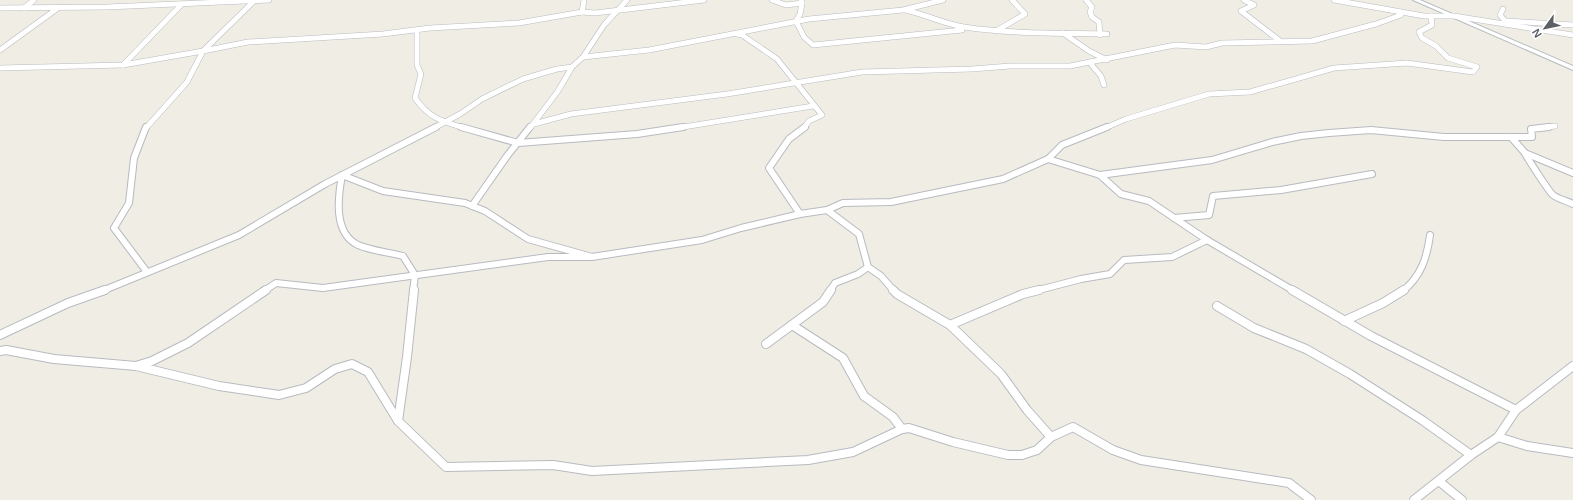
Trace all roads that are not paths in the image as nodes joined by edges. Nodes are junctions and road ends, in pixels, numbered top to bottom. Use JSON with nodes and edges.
{"nodes":[{"id":1,"x":34,"y":0,"type":"edge"},
{"id":2,"x":269,"y":0,"type":"edge"},
{"id":3,"x":584,"y":0,"type":"edge"},
{"id":4,"x":627,"y":0,"type":"edge"},
{"id":5,"x":704,"y":0,"type":"edge"},
{"id":6,"x":772,"y":0,"type":"edge"},
{"id":7,"x":943,"y":0,"type":"edge"},
{"id":8,"x":1012,"y":0,"type":"edge"},
{"id":9,"x":1086,"y":0,"type":"edge"},
{"id":10,"x":1244,"y":0,"type":"edge"},
{"id":11,"x":1334,"y":0,"type":"edge"},
{"id":12,"x":1416,"y":0,"type":"edge"},
{"id":13,"x":254,"y":1,"type":"edge"},
{"id":14,"x":801,"y":1,"type":"edge"},
{"id":15,"x":182,"y":4,"type":"junction"},
{"id":16,"x":0,"y":8,"type":"edge"},
{"id":17,"x":24,"y":8,"type":"junction"},
{"id":18,"x":58,"y":8,"type":"junction"},
{"id":19,"x":1503,"y":9,"type":"dead end"},
{"id":20,"x":619,"y":10,"type":"junction"},
{"id":21,"x":903,"y":10,"type":"junction"},
{"id":22,"x":582,"y":12,"type":"junction"},
{"id":23,"x":1400,"y":12,"type":"junction"},
{"id":24,"x":1431,"y":16,"type":"junction"},
{"id":25,"x":1454,"y":16,"type":"junction"},
{"id":26,"x":796,"y":21,"type":"junction"},
{"id":27,"x":1503,"y":23,"type":"junction"},
{"id":28,"x":1573,"y":25,"type":"edge"},
{"id":29,"x":963,"y":27,"type":"junction"},
{"id":30,"x":417,"y":30,"type":"junction"},
{"id":31,"x":996,"y":30,"type":"junction"},
{"id":32,"x":1063,"y":33,"type":"junction"},
{"id":33,"x":736,"y":34,"type":"junction"},
{"id":34,"x":1107,"y":34,"type":"dead end"},
{"id":35,"x":1100,"y":35,"type":"junction"},
{"id":36,"x":1573,"y":35,"type":"edge"},
{"id":37,"x":1280,"y":41,"type":"junction"},
{"id":38,"x":0,"y":50,"type":"edge"},
{"id":39,"x":203,"y":52,"type":"junction"},
{"id":40,"x":583,"y":57,"type":"junction"},
{"id":41,"x":1107,"y":60,"type":"junction"},
{"id":42,"x":1090,"y":64,"type":"junction"},
{"id":43,"x":123,"y":65,"type":"junction"},
{"id":44,"x":572,"y":67,"type":"junction"},
{"id":45,"x":0,"y":68,"type":"edge"},
{"id":46,"x":1573,"y":68,"type":"edge"},
{"id":47,"x":796,"y":82,"type":"junction"},
{"id":48,"x":1104,"y":85,"type":"dead end"},
{"id":49,"x":813,"y":106,"type":"junction"},
{"id":50,"x":444,"y":122,"type":"junction"},
{"id":51,"x":534,"y":124,"type":"junction"},
{"id":52,"x":1555,"y":126,"type":"dead end"},
{"id":53,"x":1511,"y":137,"type":"junction"},
{"id":54,"x":518,"y":143,"type":"junction"},
{"id":55,"x":1525,"y":153,"type":"junction"},
{"id":56,"x":1048,"y":159,"type":"junction"},
{"id":57,"x":1573,"y":173,"type":"edge"},
{"id":58,"x":1372,"y":174,"type":"dead end"},
{"id":59,"x":342,"y":175,"type":"junction"},
{"id":60,"x":1100,"y":175,"type":"junction"},
{"id":61,"x":1573,"y":204,"type":"edge"},
{"id":62,"x":472,"y":206,"type":"junction"},
{"id":63,"x":827,"y":210,"type":"junction"},
{"id":64,"x":800,"y":214,"type":"junction"},
{"id":65,"x":1174,"y":218,"type":"junction"},
{"id":66,"x":1430,"y":235,"type":"dead end"},
{"id":67,"x":1207,"y":240,"type":"junction"},
{"id":68,"x":592,"y":257,"type":"junction"},
{"id":69,"x":868,"y":267,"type":"junction"},
{"id":70,"x":147,"y":272,"type":"junction"},
{"id":71,"x":415,"y":275,"type":"junction"},
{"id":72,"x":1217,"y":306,"type":"dead end"},
{"id":73,"x":1344,"y":321,"type":"junction"},
{"id":74,"x":792,"y":325,"type":"junction"},
{"id":75,"x":950,"y":325,"type":"junction"},
{"id":76,"x":0,"y":336,"type":"edge"},
{"id":77,"x":766,"y":344,"type":"dead end"},
{"id":78,"x":0,"y":351,"type":"edge"},
{"id":79,"x":136,"y":366,"type":"junction"},
{"id":80,"x":1573,"y":366,"type":"edge"},
{"id":81,"x":1516,"y":410,"type":"junction"},
{"id":82,"x":398,"y":421,"type":"junction"},
{"id":83,"x":902,"y":429,"type":"junction"},
{"id":84,"x":1051,"y":437,"type":"junction"},
{"id":85,"x":1498,"y":437,"type":"junction"},
{"id":86,"x":1573,"y":453,"type":"edge"},
{"id":87,"x":1472,"y":455,"type":"junction"},
{"id":88,"x":1440,"y":482,"type":"junction"},
{"id":89,"x":1311,"y":500,"type":"edge"},
{"id":90,"x":1414,"y":500,"type":"edge"},
{"id":91,"x":1462,"y":500,"type":"edge"}],
"edges":[{"from":1,"to":17,"type":"street"},
{"from":2,"to":13,"type":"street"},
{"from":3,"to":22,"type":"street"},
{"from":4,"to":20,"type":"street"},
{"from":5,"to":20,"type":"street"},
{"from":6,"to":14,"type":"street"},
{"from":7,"to":21,"type":"street"},
{"from":8,"to":31,"type":"street"},
{"from":9,"to":35,"type":"street"},
{"from":10,"to":37,"type":"street"},
{"from":11,"to":23,"type":"street"},
{"from":12,"to":25,"type":"street"},
{"from":13,"to":15,"type":"street"},
{"from":13,"to":39,"type":"street"},
{"from":14,"to":26,"type":"street"},
{"from":15,"to":18,"type":"street"},
{"from":15,"to":43,"type":"street"},
{"from":16,"to":17,"type":"street"},
{"from":17,"to":18,"type":"street"},
{"from":18,"to":38,"type":"street"},
{"from":19,"to":27,"type":"street"},
{"from":20,"to":22,"type":"street"},
{"from":20,"to":40,"type":"street"},
{"from":21,"to":26,"type":"street"},
{"from":21,"to":29,"type":"street"},
{"from":22,"to":30,"type":"street"},
{"from":23,"to":24,"type":"street"},
{"from":23,"to":37,"type":"street"},
{"from":24,"to":25,"type":"street"},
{"from":24,"to":56,"type":"street"},
{"from":25,"to":27,"type":"street"},
{"from":25,"to":46,"type":"street"},
{"from":26,"to":29,"type":"street"},
{"from":26,"to":33,"type":"street"},
{"from":27,"to":28,"type":"street"},
{"from":27,"to":36,"type":"street"},
{"from":29,"to":31,"type":"street"},
{"from":30,"to":39,"type":"street"},
{"from":30,"to":50,"type":"street"},
{"from":31,"to":32,"type":"street"},
{"from":32,"to":35,"type":"street"},
{"from":32,"to":41,"type":"street"},
{"from":33,"to":40,"type":"street"},
{"from":33,"to":47,"type":"street"},
{"from":34,"to":35,"type":"street"},
{"from":37,"to":41,"type":"street"},
{"from":39,"to":43,"type":"street"},
{"from":39,"to":70,"type":"street"},
{"from":40,"to":44,"type":"street"},
{"from":41,"to":42,"type":"street"},
{"from":42,"to":47,"type":"street"},
{"from":42,"to":48,"type":"street"},
{"from":43,"to":45,"type":"street"},
{"from":44,"to":50,"type":"street"},
{"from":44,"to":51,"type":"street"},
{"from":47,"to":49,"type":"street"},
{"from":47,"to":51,"type":"street"},
{"from":49,"to":54,"type":"street"},
{"from":49,"to":64,"type":"street"},
{"from":50,"to":54,"type":"street"},
{"from":50,"to":59,"type":"street"},
{"from":51,"to":54,"type":"street"},
{"from":52,"to":53,"type":"street"},
{"from":53,"to":55,"type":"street"},
{"from":53,"to":60,"type":"street"},
{"from":54,"to":62,"type":"street"},
{"from":55,"to":57,"type":"street"},
{"from":55,"to":61,"type":"street"},
{"from":56,"to":60,"type":"street"},
{"from":56,"to":63,"type":"street"},
{"from":58,"to":65,"type":"street"},
{"from":59,"to":62,"type":"street"},
{"from":59,"to":70,"type":"street"},
{"from":59,"to":71,"type":"street"},
{"from":60,"to":65,"type":"street"},
{"from":62,"to":68,"type":"street"},
{"from":63,"to":64,"type":"street"},
{"from":63,"to":69,"type":"street"},
{"from":64,"to":68,"type":"street"},
{"from":65,"to":67,"type":"street"},
{"from":66,"to":73,"type":"street"},
{"from":67,"to":73,"type":"street"},
{"from":67,"to":75,"type":"street"},
{"from":68,"to":71,"type":"street"},
{"from":69,"to":74,"type":"street"},
{"from":69,"to":75,"type":"street"},
{"from":70,"to":76,"type":"street"},
{"from":71,"to":79,"type":"street"},
{"from":71,"to":82,"type":"street"},
{"from":72,"to":87,"type":"street"},
{"from":73,"to":81,"type":"street"},
{"from":74,"to":77,"type":"street"},
{"from":74,"to":83,"type":"street"},
{"from":75,"to":84,"type":"street"},
{"from":78,"to":79,"type":"street"},
{"from":79,"to":82,"type":"street"},
{"from":80,"to":81,"type":"street"},
{"from":81,"to":85,"type":"street"},
{"from":82,"to":83,"type":"street"},
{"from":83,"to":84,"type":"street"},
{"from":84,"to":89,"type":"street"},
{"from":85,"to":86,"type":"street"},
{"from":85,"to":87,"type":"street"},
{"from":87,"to":88,"type":"street"},
{"from":88,"to":90,"type":"street"},
{"from":88,"to":91,"type":"street"}]}
